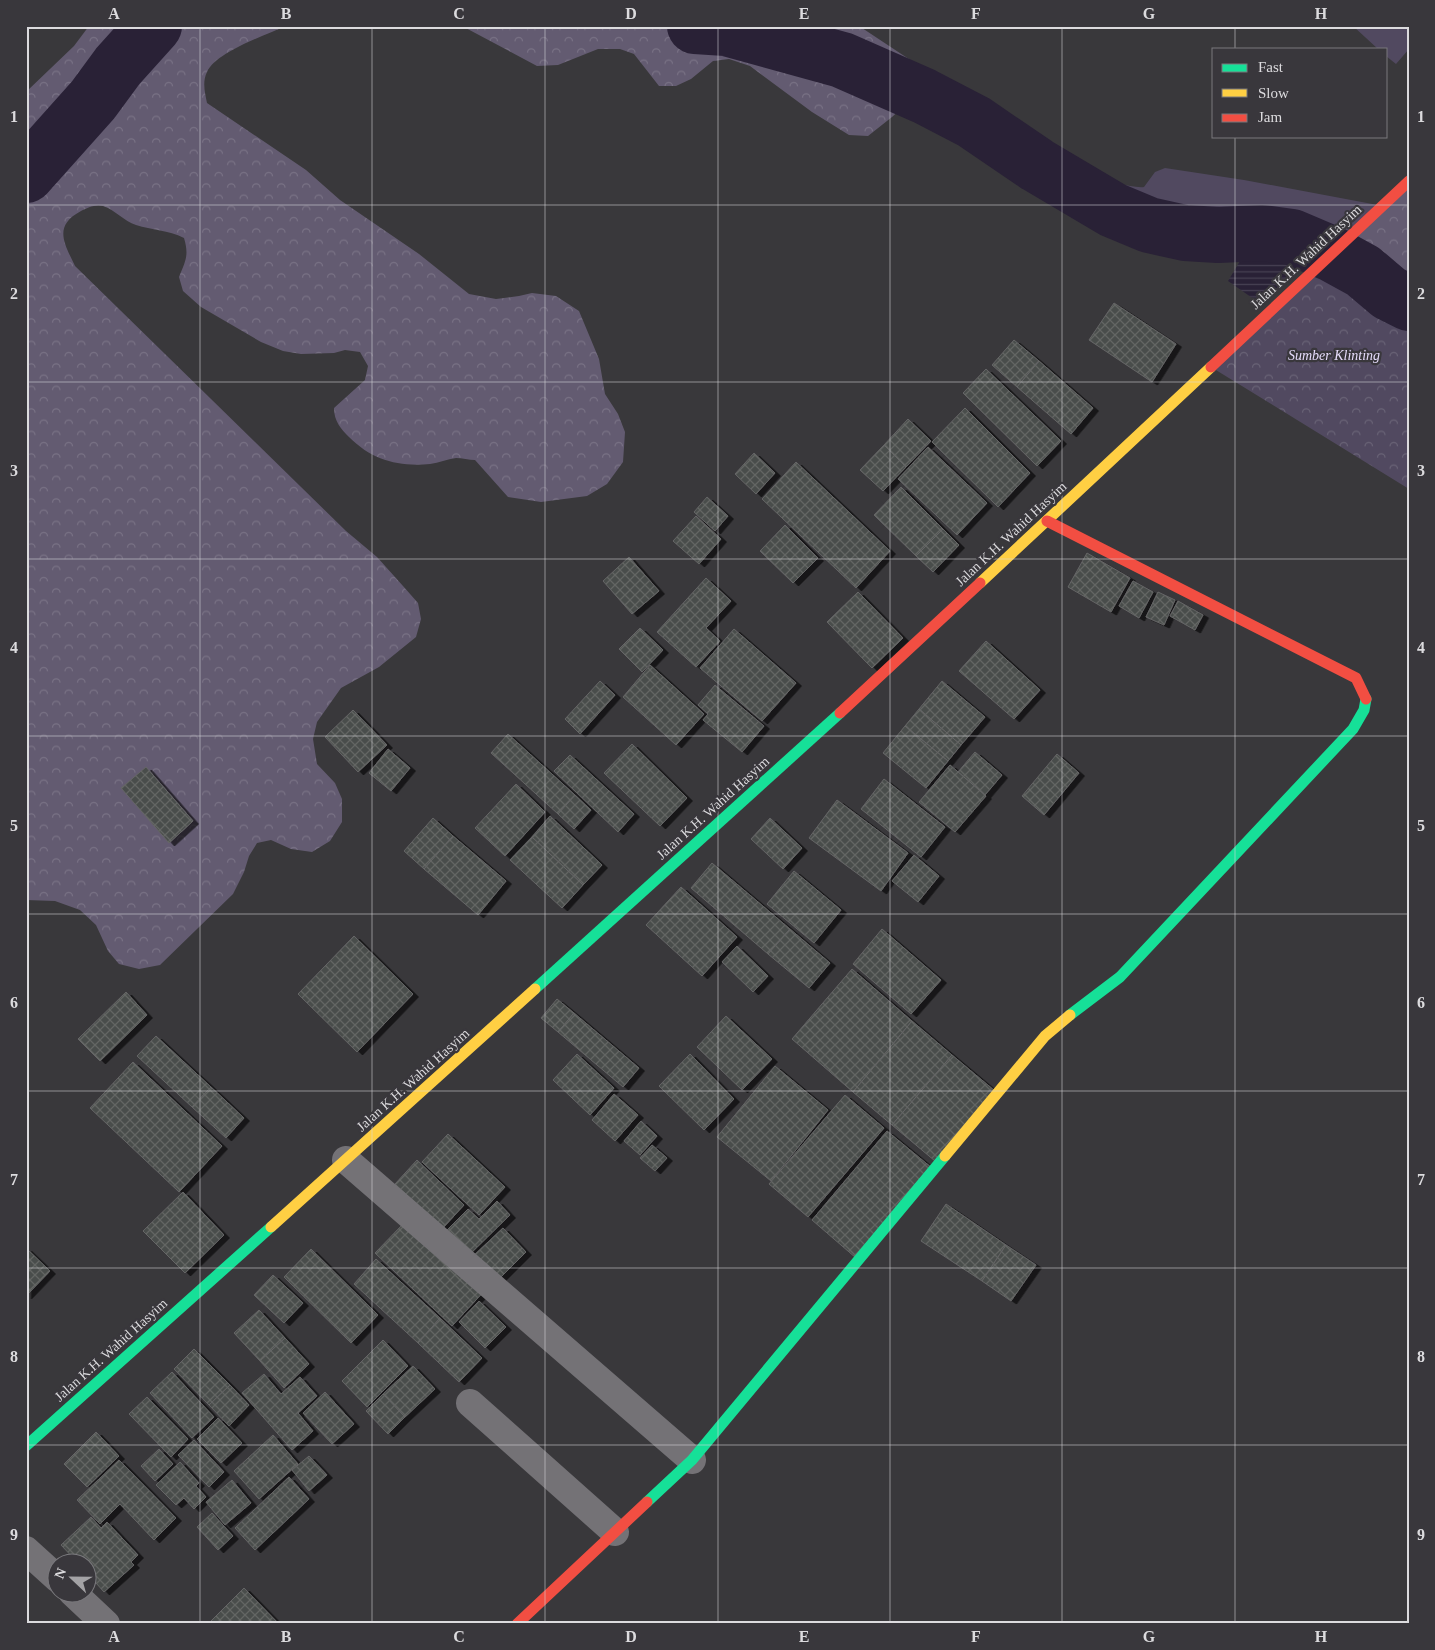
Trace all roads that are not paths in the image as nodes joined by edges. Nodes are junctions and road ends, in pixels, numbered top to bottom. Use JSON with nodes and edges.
{"nodes":[{"id":1,"x":1409,"y":181,"type":"edge"},
{"id":2,"x":1047,"y":521,"type":"junction"},
{"id":3,"x":346,"y":1160,"type":"junction"},
{"id":4,"x":470,"y":1402,"type":"dead end"},
{"id":5,"x":26,"y":1446,"type":"edge"},
{"id":6,"x":692,"y":1460,"type":"junction"},
{"id":7,"x":615,"y":1532,"type":"junction"},
{"id":8,"x":26,"y":1550,"type":"edge"},
{"id":9,"x":48,"y":1570,"type":"edge"},
{"id":10,"x":83,"y":1602,"type":"edge"},
{"id":11,"x":106,"y":1624,"type":"edge"},
{"id":12,"x":517,"y":1624,"type":"edge"}],
"edges":[{"from":1,"to":2,"type":"street","name":"Jalan K.H. Wahid Hasyim"},
{"from":2,"to":3,"type":"street","name":"Jalan K.H. Wahid Hasyim"},
{"from":2,"to":6,"type":"street"},
{"from":3,"to":5,"type":"street","name":"Jalan K.H. Wahid Hasyim"},
{"from":3,"to":6,"type":"street"},
{"from":4,"to":7,"type":"street"},
{"from":6,"to":7,"type":"street"},
{"from":7,"to":12,"type":"street"},
{"from":8,"to":9,"type":"street"},
{"from":10,"to":11,"type":"street"}]}
